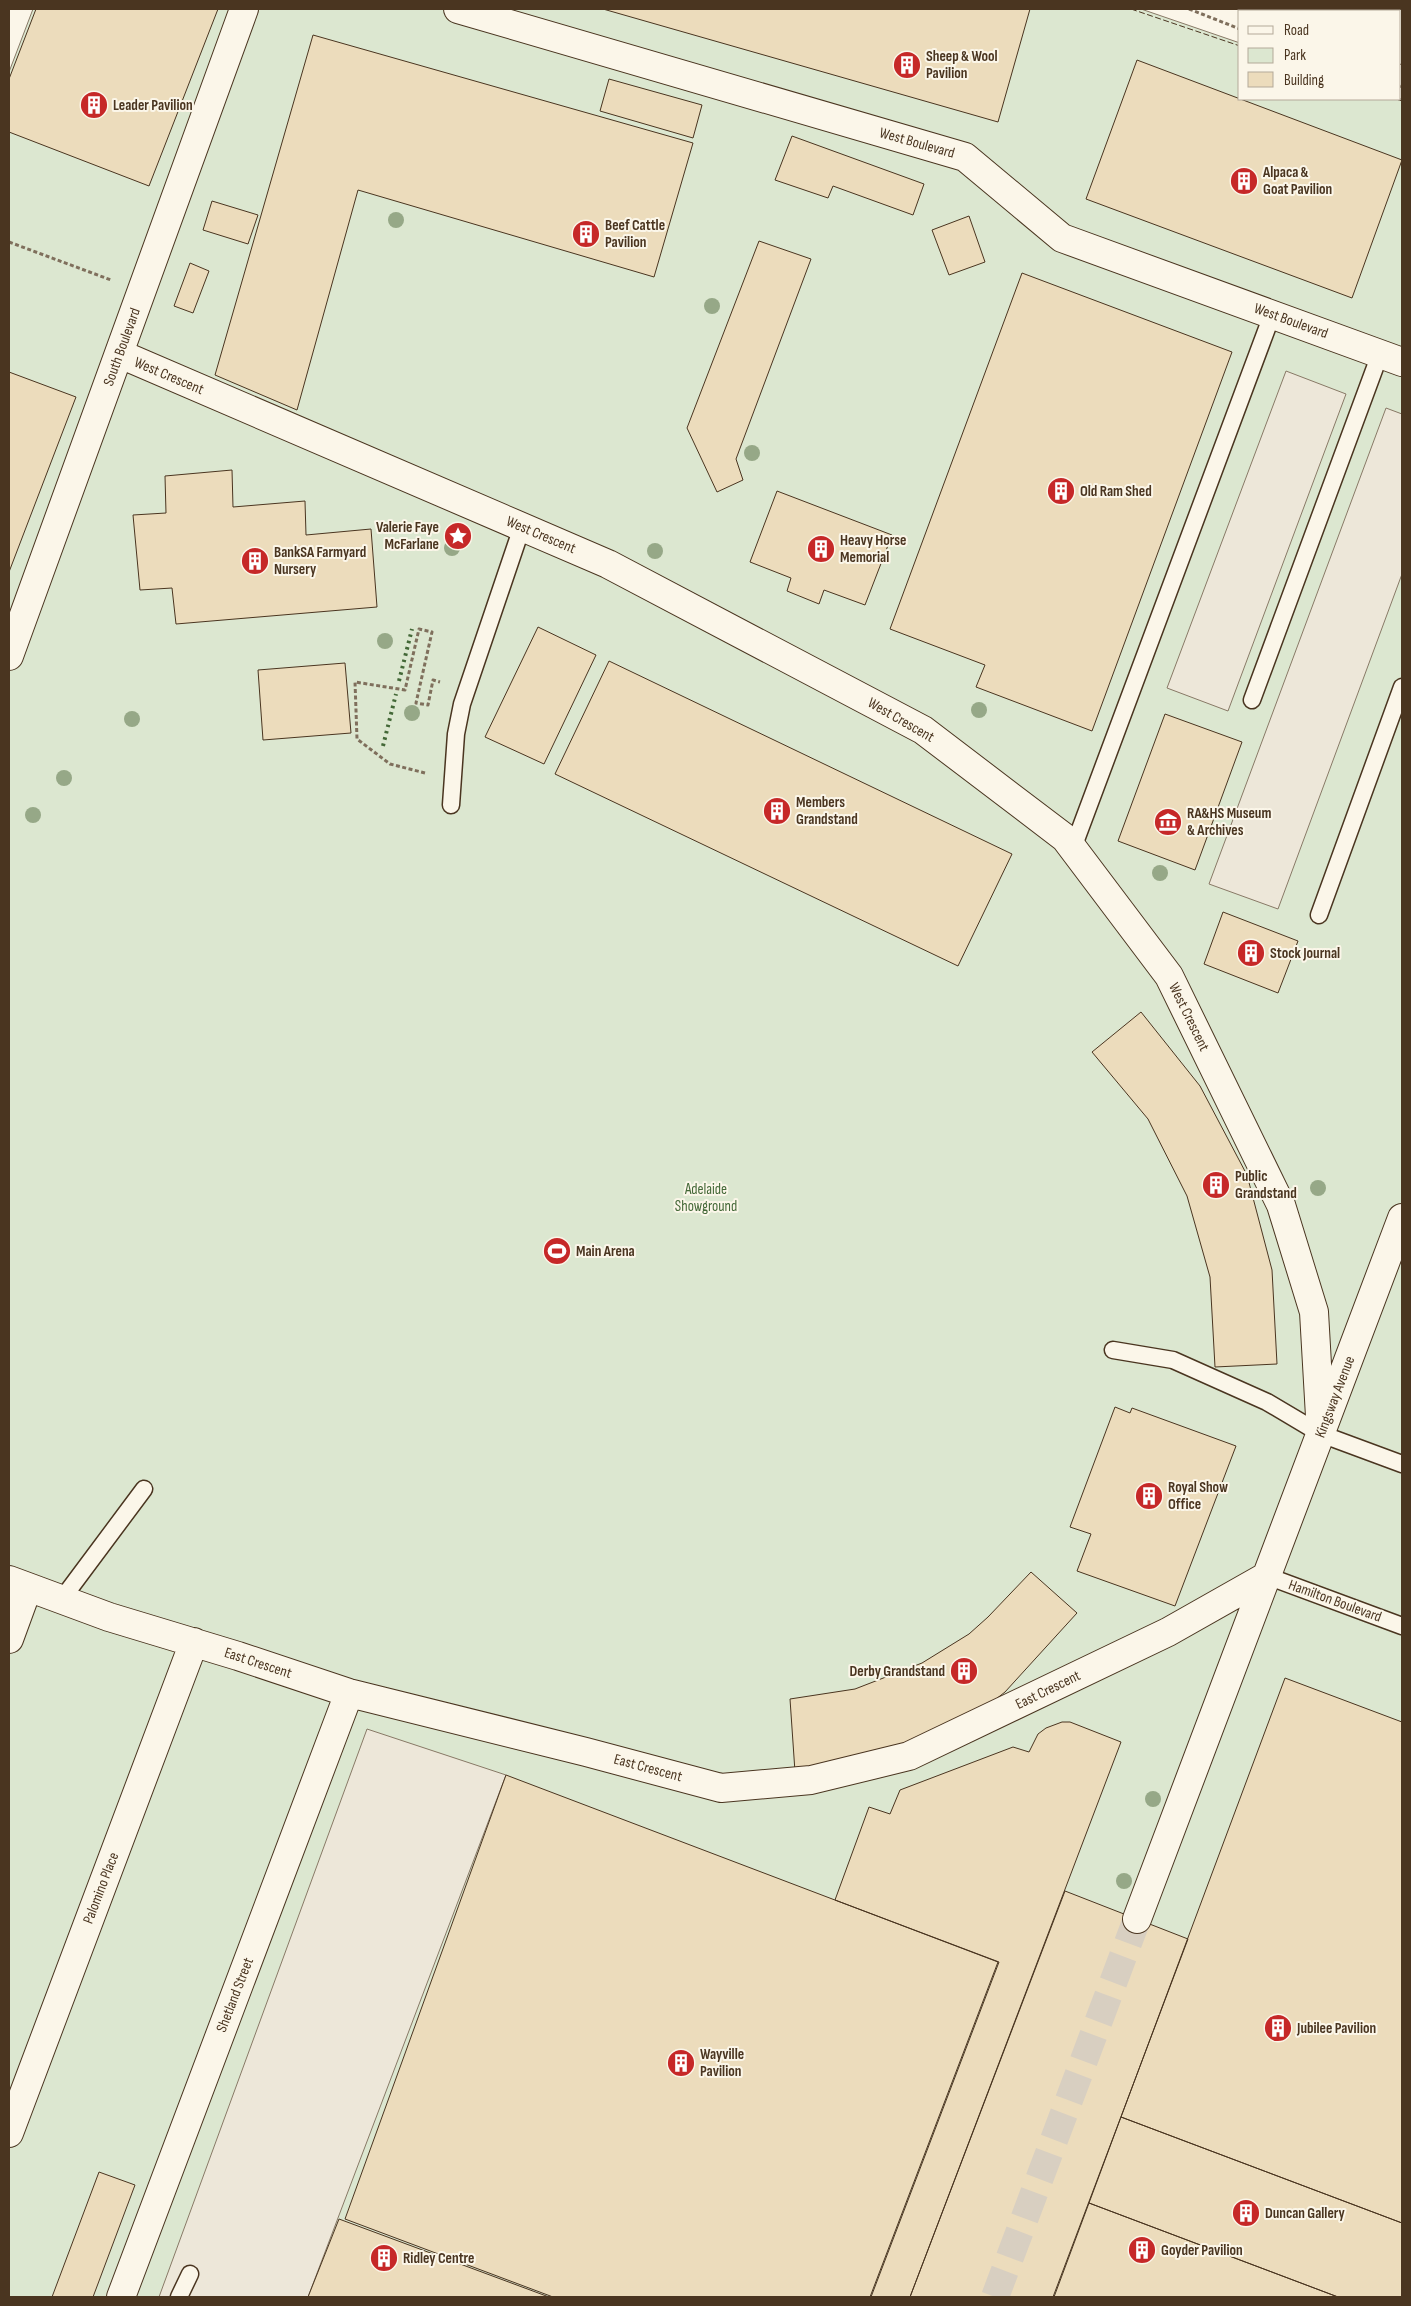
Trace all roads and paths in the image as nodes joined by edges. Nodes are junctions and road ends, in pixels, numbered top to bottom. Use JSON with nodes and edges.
{"nodes":[{"id":1,"x":244,"y":9,"type":"edge"},
{"id":2,"x":458,"y":9,"type":"edge"},
{"id":3,"x":1189,"y":9,"type":"edge"},
{"id":4,"x":1238,"y":28,"type":"edge"},
{"id":5,"x":9,"y":242,"type":"edge"},
{"id":6,"x":142,"y":292,"type":"junction"},
{"id":7,"x":1272,"y":315,"type":"junction"},
{"id":8,"x":120,"y":354,"type":"junction"},
{"id":9,"x":1391,"y":358,"type":"edge"},
{"id":10,"x":522,"y":527,"type":"junction"},
{"id":11,"x":9,"y":656,"type":"edge"},
{"id":12,"x":445,"y":683,"type":"dead end"},
{"id":13,"x":1402,"y":687,"type":"edge"},
{"id":14,"x":1252,"y":700,"type":"dead end"},
{"id":15,"x":453,"y":780,"type":"junction"},
{"id":16,"x":451,"y":805,"type":"dead end"},
{"id":17,"x":1073,"y":848,"type":"junction"},
{"id":18,"x":1319,"y":915,"type":"dead end"},
{"id":19,"x":1402,"y":1218,"type":"edge"},
{"id":20,"x":1113,"y":1350,"type":"dead end"},
{"id":21,"x":1321,"y":1434,"type":"junction"},
{"id":22,"x":1402,"y":1464,"type":"edge"},
{"id":23,"x":144,"y":1490,"type":"dead end"},
{"id":24,"x":1267,"y":1576,"type":"junction"},
{"id":25,"x":18,"y":1584,"type":"edge"},
{"id":26,"x":62,"y":1599,"type":"junction"},
{"id":27,"x":1402,"y":1626,"type":"edge"},
{"id":28,"x":9,"y":1639,"type":"edge"},
{"id":29,"x":194,"y":1642,"type":"junction"},
{"id":30,"x":349,"y":1693,"type":"junction"},
{"id":31,"x":1137,"y":1919,"type":"tunnel mouth"},
{"id":32,"x":9,"y":2133,"type":"edge"},
{"id":33,"x":190,"y":2274,"type":"dead end"},
{"id":34,"x":121,"y":2297,"type":"edge"},
{"id":35,"x":179,"y":2297,"type":"edge"}],
"edges":[{"from":1,"to":6,"type":"street","name":"South Boulevard"},
{"from":2,"to":7,"type":"street","name":"West Boulevard"},
{"from":3,"to":4,"type":"path"},
{"from":5,"to":6,"type":"path"},
{"from":6,"to":8,"type":"street","name":"South Boulevard"},
{"from":7,"to":9,"type":"street","name":"West Boulevard"},
{"from":7,"to":17,"type":"lane"},
{"from":8,"to":10,"type":"street","name":"West Crescent"},
{"from":8,"to":11,"type":"street","name":"South Boulevard"},
{"from":9,"to":14,"type":"lane"},
{"from":10,"to":15,"type":"lane"},
{"from":10,"to":17,"type":"street","name":"West Crescent"},
{"from":12,"to":15,"type":"path"},
{"from":13,"to":18,"type":"lane"},
{"from":15,"to":16,"type":"lane"},
{"from":17,"to":21,"type":"street","name":"West Crescent"},
{"from":19,"to":21,"type":"street","name":"Kingsway Avenue"},
{"from":20,"to":21,"type":"lane"},
{"from":21,"to":22,"type":"lane"},
{"from":21,"to":24,"type":"street","name":"Kingsway Avenue"},
{"from":23,"to":26,"type":"lane"},
{"from":24,"to":27,"type":"lane","name":"Hamilton Boulevard"},
{"from":24,"to":30,"type":"street","name":"East Crescent"},
{"from":24,"to":31,"type":"street","name":"Kingsway Avenue"},
{"from":25,"to":26,"type":"street","name":"East Crescent"},
{"from":25,"to":28,"type":"street"},
{"from":26,"to":29,"type":"street","name":"East Crescent"},
{"from":29,"to":30,"type":"street","name":"East Crescent"},
{"from":29,"to":32,"type":"street","name":"Palomino Place"},
{"from":30,"to":34,"type":"street","name":"Shetland Street"},
{"from":33,"to":35,"type":"lane"}]}
